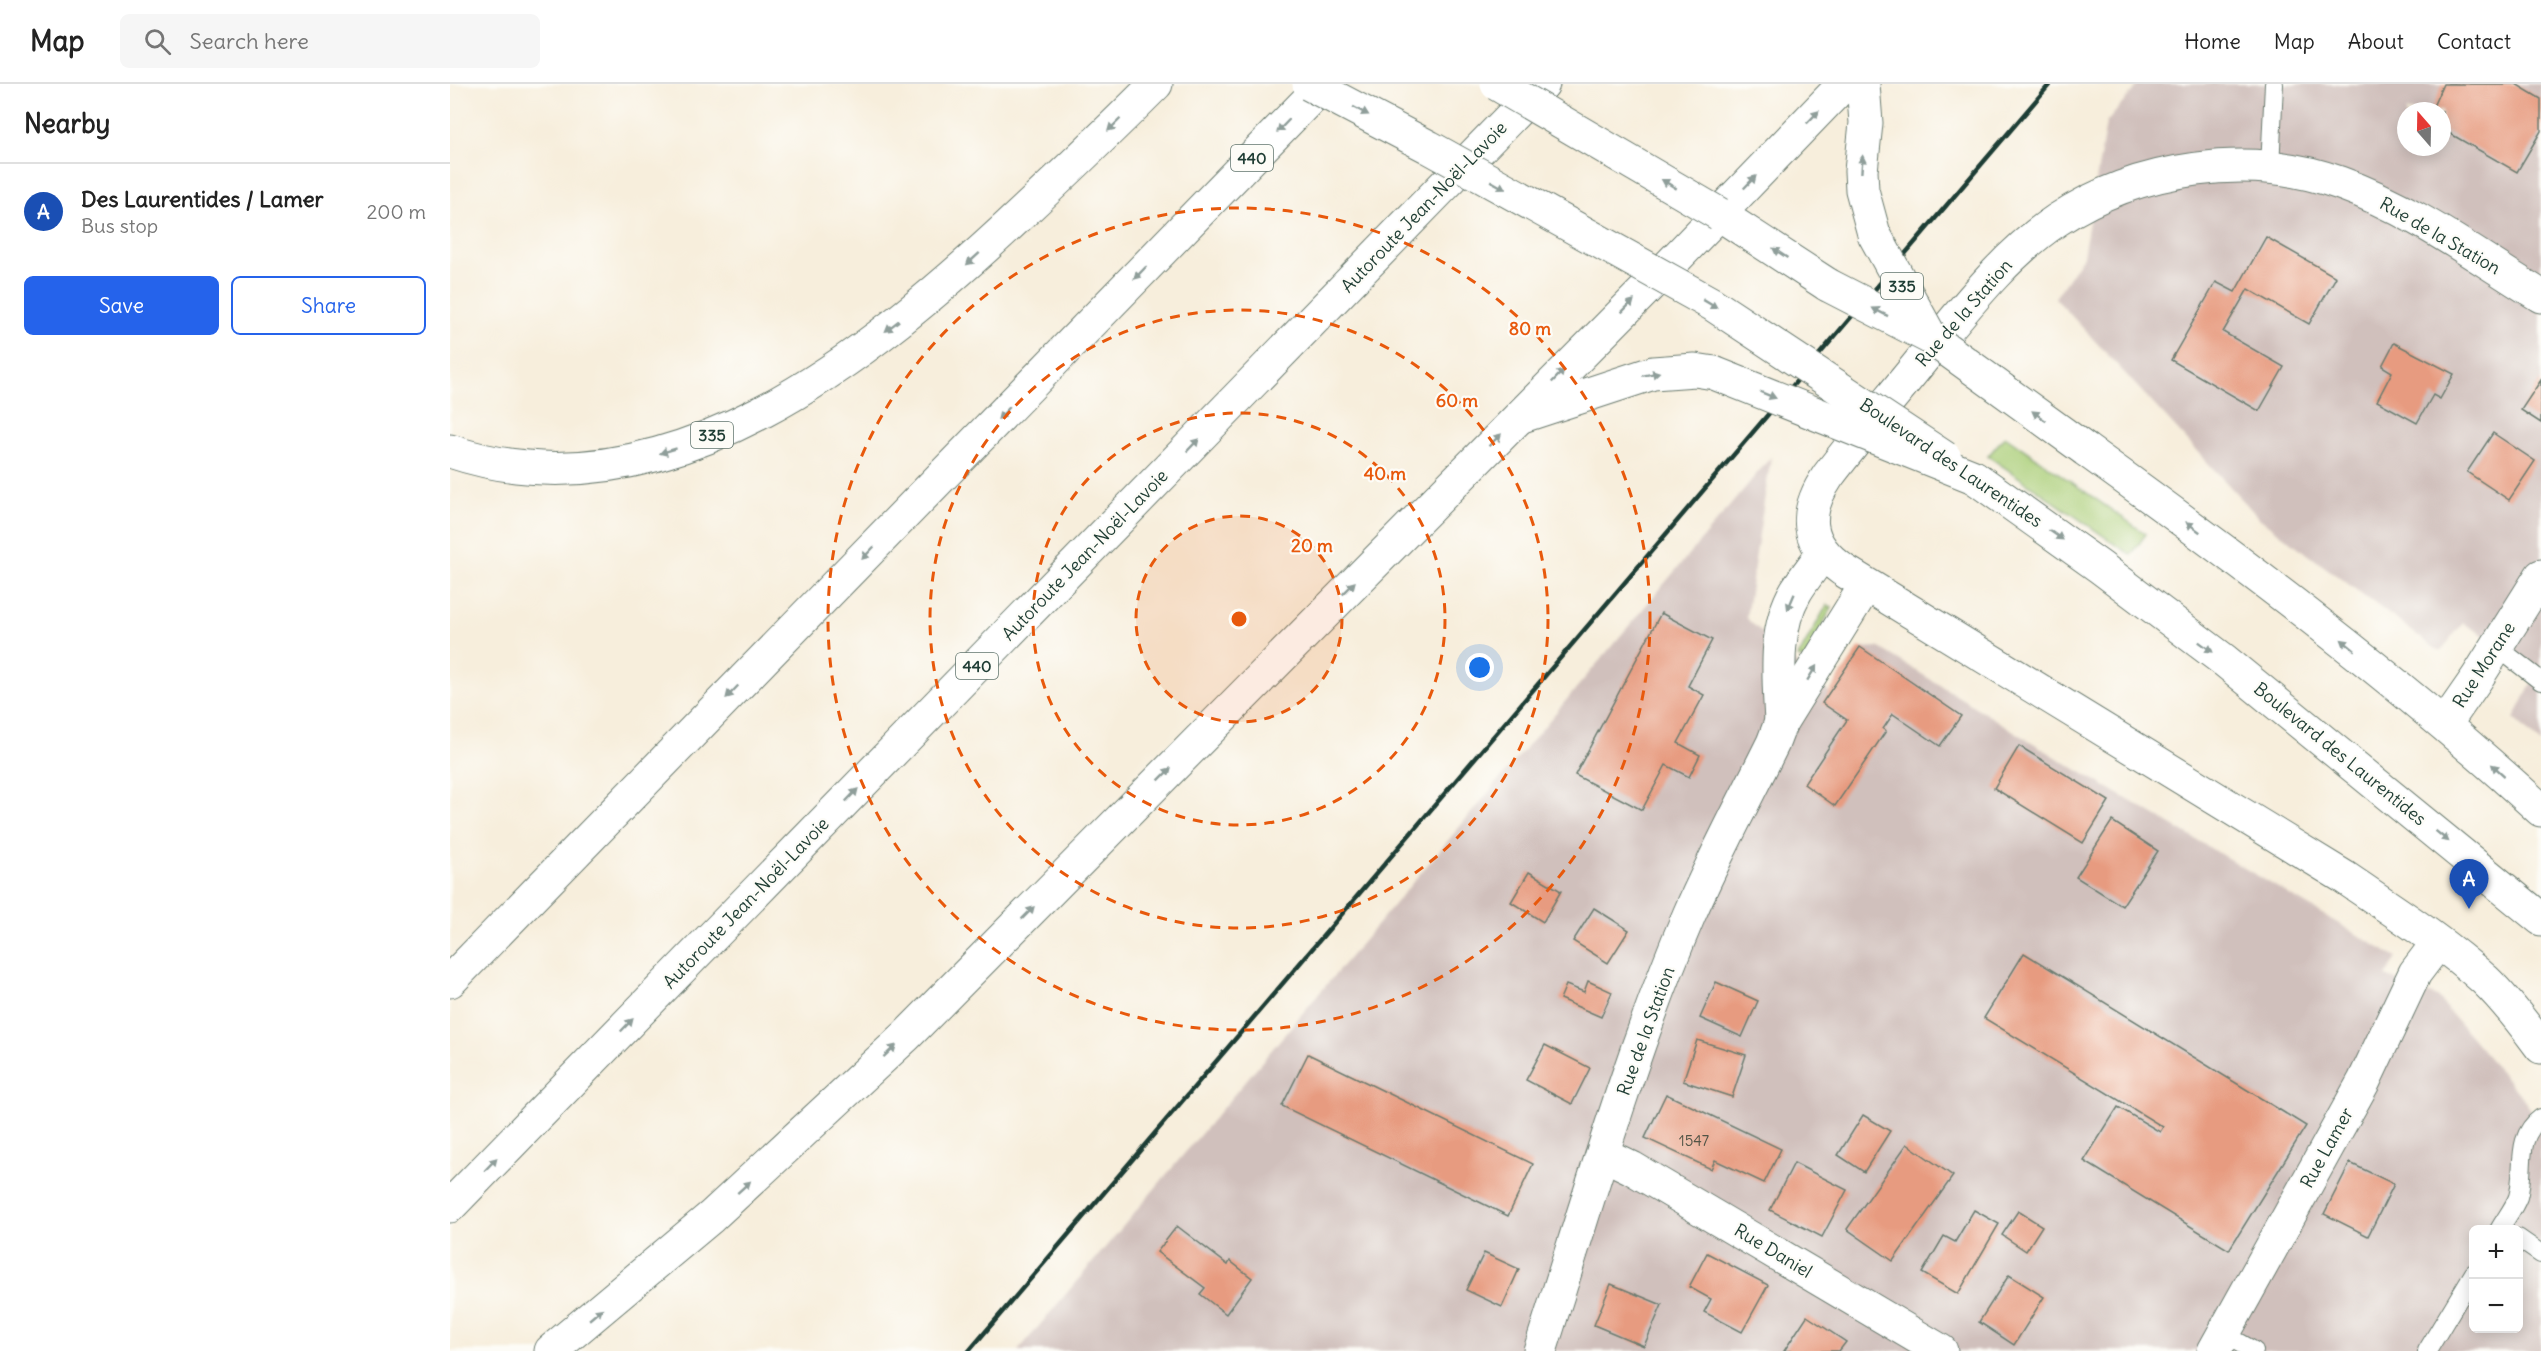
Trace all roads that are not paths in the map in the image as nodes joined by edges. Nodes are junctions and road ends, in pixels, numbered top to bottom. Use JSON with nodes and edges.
{"nodes":[{"id":1,"x":1156,"y":84,"type":"edge"},
{"id":2,"x":1309,"y":84,"type":"edge"},
{"id":3,"x":1324,"y":84,"type":"edge"},
{"id":4,"x":1497,"y":84,"type":"edge"},
{"id":5,"x":1543,"y":84,"type":"edge"},
{"id":6,"x":1844,"y":84,"type":"edge"},
{"id":7,"x":1863,"y":84,"type":"edge"},
{"id":8,"x":2274,"y":84,"type":"edge"},
{"id":9,"x":2270,"y":168,"type":"junction"},
{"id":10,"x":1719,"y":214,"type":"junction"},
{"id":11,"x":1659,"y":276,"type":"junction"},
{"id":12,"x":2541,"y":296,"type":"edge"},
{"id":13,"x":1931,"y":338,"type":"junction"},
{"id":14,"x":1520,"y":416,"type":"junction"},
{"id":15,"x":450,"y":451,"type":"edge"},
{"id":16,"x":1974,"y":477,"type":"junction"},
{"id":17,"x":1823,"y":554,"type":"junction"},
{"id":18,"x":2541,"y":576,"type":"edge"},
{"id":19,"x":1866,"y":585,"type":"junction"},
{"id":20,"x":2496,"y":647,"type":"junction"},
{"id":21,"x":2541,"y":681,"type":"edge"},
{"id":22,"x":1781,"y":722,"type":"junction"},
{"id":23,"x":2445,"y":724,"type":"junction"},
{"id":24,"x":2541,"y":810,"type":"edge"},
{"id":25,"x":2541,"y":919,"type":"edge"},
{"id":26,"x":2437,"y":944,"type":"junction"},
{"id":27,"x":450,"y":981,"type":"edge"},
{"id":28,"x":2541,"y":1047,"type":"edge"},
{"id":29,"x":2541,"y":1118,"type":"edge"},
{"id":30,"x":1603,"y":1154,"type":"junction"},
{"id":31,"x":450,"y":1206,"type":"edge"},
{"id":32,"x":2503,"y":1225,"type":"edge"},
{"id":33,"x":2523,"y":1241,"type":"edge"},
{"id":34,"x":2541,"y":1254,"type":"edge"},
{"id":35,"x":2471,"y":1279,"type":"edge"},
{"id":36,"x":2219,"y":1343,"type":"edge"},
{"id":37,"x":2432,"y":1349,"type":"edge"},
{"id":38,"x":551,"y":1351,"type":"edge"},
{"id":39,"x":1540,"y":1351,"type":"edge"},
{"id":40,"x":1941,"y":1351,"type":"edge"},
{"id":41,"x":2254,"y":1351,"type":"edge"}],
"edges":[{"from":1,"to":15,"type":"main road","number":"335","one_way":true},
{"from":2,"to":11,"type":"main road","name":"Boulevard des Laurentides","one_way":true,"bridge":true},
{"from":3,"to":27,"type":"main road","number":"440","one_way":true},
{"from":10,"to":4,"type":"main road","one_way":true,"bridge":true},
{"from":31,"to":5,"type":"main road","name":"Autoroute Jean-Noël-Lavoie","number":"440","one_way":true},
{"from":10,"to":6,"type":"main road","one_way":true},
{"from":13,"to":7,"type":"main road","number":"335","one_way":true,"bridge":true},
{"from":8,"to":9,"type":"lane"},
{"from":9,"to":12,"type":"main road","name":"Rue de la Station"},
{"from":9,"to":17,"type":"main road","name":"Rue de la Station"},
{"from":10,"to":11,"type":"main road"},
{"from":13,"to":10,"type":"main road","one_way":true,"bridge":true},
{"from":14,"to":11,"type":"main road","one_way":true},
{"from":11,"to":16,"type":"main road","name":"Boulevard des Laurentides","one_way":true,"bridge":true},
{"from":23,"to":13,"type":"main road","number":"335","one_way":true,"bridge":true},
{"from":14,"to":16,"type":"main road","one_way":true,"bridge":true},
{"from":38,"to":14,"type":"main road","one_way":true},
{"from":16,"to":25,"type":"main road","name":"Boulevard des Laurentides","one_way":true},
{"from":17,"to":19,"type":"main road"},
{"from":17,"to":22,"type":"main road","name":"Rue de la Station","one_way":true},
{"from":18,"to":20,"type":"main road","name":"Rue Morane"},
{"from":22,"to":19,"type":"main road","name":"Rue de la Station","one_way":true},
{"from":19,"to":26,"type":"main road"},
{"from":20,"to":21,"type":"lane"},
{"from":20,"to":23,"type":"main road","name":"Rue Morane"},
{"from":22,"to":30,"type":"main road","name":"Rue de la Station"},
{"from":24,"to":23,"type":"main road","number":"335","one_way":true},
{"from":26,"to":28,"type":"main road"},
{"from":26,"to":36,"type":"main road","name":"Rue Lamer"},
{"from":29,"to":32,"type":"lane"},
{"from":30,"to":39,"type":"main road","name":"Rue de la Station"},
{"from":30,"to":40,"type":"main road","name":"Rue Daniel"},
{"from":33,"to":34,"type":"lane"},
{"from":35,"to":37,"type":"lane"},
{"from":36,"to":41,"type":"lane"}]}
